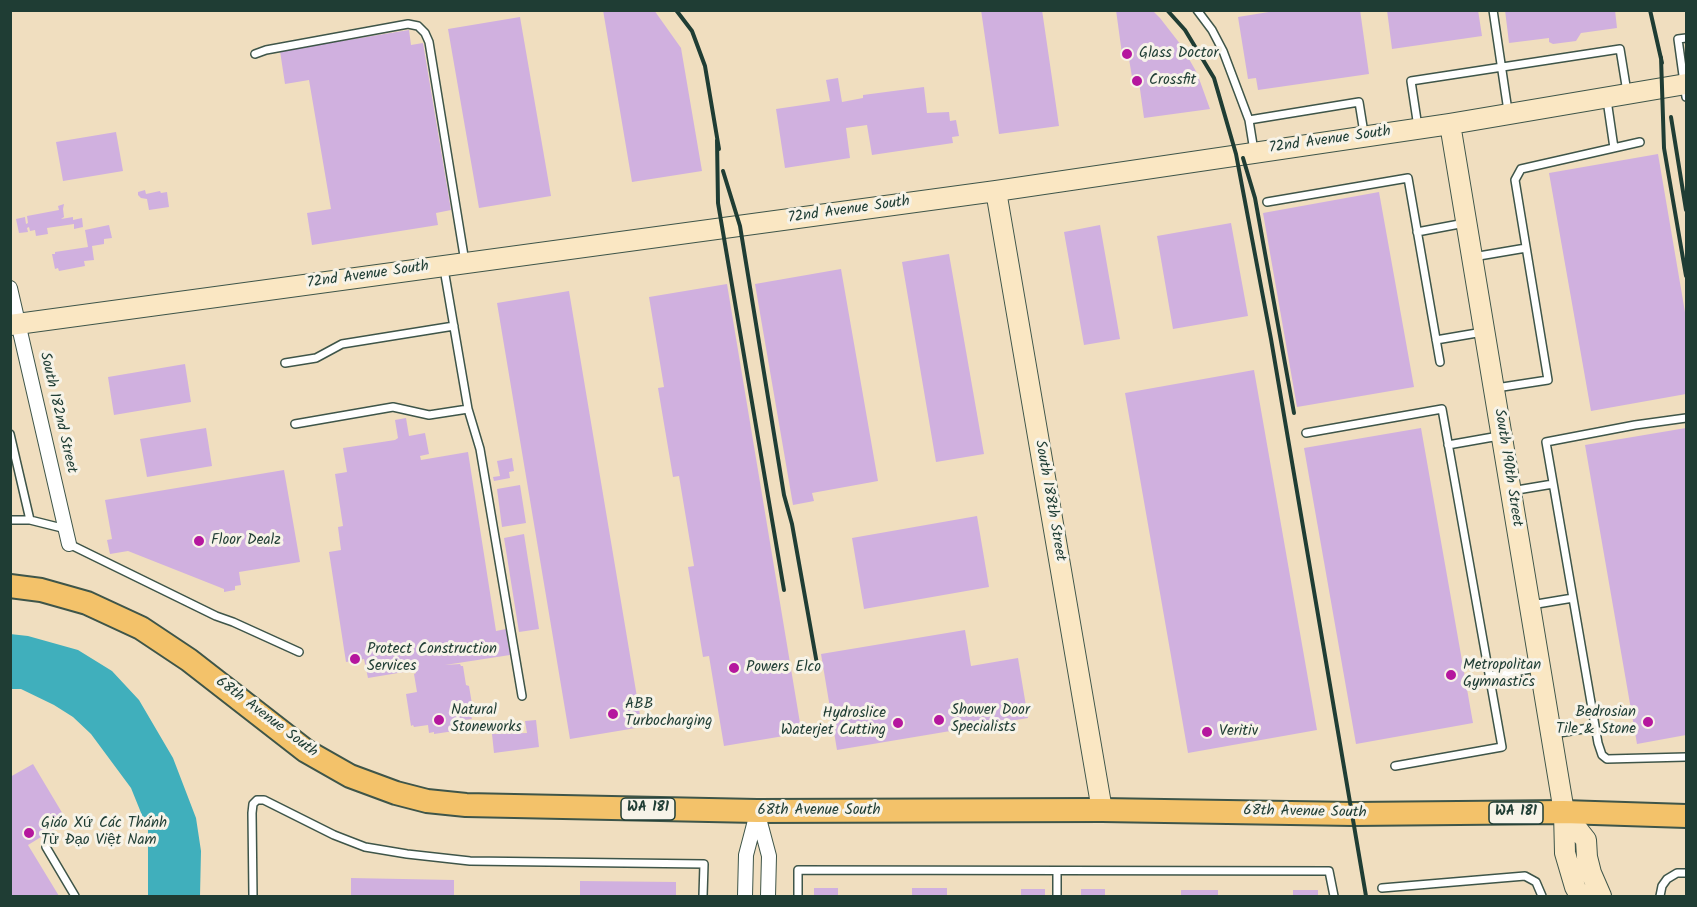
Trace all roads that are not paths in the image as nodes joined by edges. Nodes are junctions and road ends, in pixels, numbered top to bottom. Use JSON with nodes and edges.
{"nodes":[{"id":1,"x":1197,"y":10,"type":"edge"},
{"id":2,"x":1493,"y":10,"type":"edge"},
{"id":3,"x":1686,"y":38,"type":"edge"},
{"id":4,"x":255,"y":54,"type":"dead end"},
{"id":5,"x":1502,"y":67,"type":"junction"},
{"id":6,"x":1686,"y":89,"type":"edge"},
{"id":7,"x":1627,"y":94,"type":"junction"},
{"id":8,"x":1607,"y":98,"type":"junction"},
{"id":9,"x":1508,"y":114,"type":"junction"},
{"id":10,"x":1249,"y":120,"type":"junction"},
{"id":11,"x":1450,"y":124,"type":"junction"},
{"id":12,"x":1419,"y":128,"type":"junction"},
{"id":13,"x":1364,"y":136,"type":"junction"},
{"id":14,"x":1640,"y":142,"type":"dead end"},
{"id":15,"x":1614,"y":148,"type":"junction"},
{"id":16,"x":1254,"y":152,"type":"junction"},
{"id":17,"x":996,"y":191,"type":"junction"},
{"id":18,"x":1267,"y":202,"type":"dead end"},
{"id":19,"x":1467,"y":223,"type":"junction"},
{"id":20,"x":1417,"y":232,"type":"junction"},
{"id":21,"x":1526,"y":248,"type":"junction"},
{"id":22,"x":1472,"y":257,"type":"junction"},
{"id":23,"x":465,"y":263,"type":"junction"},
{"id":24,"x":444,"y":266,"type":"junction"},
{"id":25,"x":10,"y":288,"type":"edge"},
{"id":26,"x":15,"y":324,"type":"edge"},
{"id":27,"x":454,"y":326,"type":"junction"},
{"id":28,"x":1484,"y":332,"type":"junction"},
{"id":29,"x":1436,"y":340,"type":"junction"},
{"id":30,"x":285,"y":363,"type":"dead end"},
{"id":31,"x":1440,"y":363,"type":"dead end"},
{"id":32,"x":1494,"y":389,"type":"junction"},
{"id":33,"x":468,"y":409,"type":"junction"},
{"id":34,"x":1686,"y":418,"type":"edge"},
{"id":35,"x":295,"y":424,"type":"dead end"},
{"id":36,"x":1306,"y":433,"type":"dead end"},
{"id":37,"x":10,"y":434,"type":"edge"},
{"id":38,"x":1502,"y":436,"type":"junction"},
{"id":39,"x":1448,"y":445,"type":"junction"},
{"id":40,"x":1553,"y":484,"type":"junction"},
{"id":41,"x":1511,"y":491,"type":"junction"},
{"id":42,"x":10,"y":520,"type":"edge"},
{"id":43,"x":30,"y":520,"type":"junction"},
{"id":44,"x":66,"y":529,"type":"junction"},
{"id":45,"x":69,"y":544,"type":"joint"},
{"id":46,"x":10,"y":586,"type":"edge"},
{"id":47,"x":1573,"y":598,"type":"junction"},
{"id":48,"x":1530,"y":605,"type":"junction"},
{"id":49,"x":299,"y":652,"type":"dead end"},
{"id":50,"x":1540,"y":668,"type":"junction"},
{"id":51,"x":1489,"y":676,"type":"junction"},
{"id":52,"x":522,"y":696,"type":"dead end"},
{"id":53,"x":1595,"y":727,"type":"junction"},
{"id":54,"x":1551,"y":734,"type":"junction"},
{"id":55,"x":1686,"y":757,"type":"edge"},
{"id":56,"x":1395,"y":766,"type":"dead end"},
{"id":57,"x":1102,"y":810,"type":"junction"},
{"id":58,"x":757,"y":811,"type":"junction"},
{"id":59,"x":1564,"y":812,"type":"junction"},
{"id":60,"x":1686,"y":816,"type":"edge"},
{"id":61,"x":46,"y":847,"type":"dead end"},
{"id":62,"x":1057,"y":871,"type":"junction"},
{"id":63,"x":1686,"y":873,"type":"edge"},
{"id":64,"x":1382,"y":888,"type":"dead end"},
{"id":65,"x":75,"y":897,"type":"edge"},
{"id":66,"x":253,"y":897,"type":"edge"},
{"id":67,"x":704,"y":897,"type":"edge"},
{"id":68,"x":745,"y":897,"type":"edge"},
{"id":69,"x":768,"y":897,"type":"edge"},
{"id":70,"x":798,"y":897,"type":"edge"},
{"id":71,"x":1057,"y":897,"type":"edge"},
{"id":72,"x":1334,"y":897,"type":"edge"},
{"id":73,"x":1542,"y":897,"type":"edge"},
{"id":74,"x":1580,"y":897,"type":"edge"},
{"id":75,"x":1601,"y":897,"type":"edge"},
{"id":76,"x":1660,"y":897,"type":"edge"}],
"edges":[{"from":1,"to":10,"type":"lane"},
{"from":2,"to":5,"type":"lane"},
{"from":3,"to":6,"type":"lane"},
{"from":4,"to":23,"type":"lane"},
{"from":5,"to":7,"type":"lane"},
{"from":5,"to":9,"type":"lane"},
{"from":5,"to":12,"type":"lane"},
{"from":6,"to":7,"type":"street","name":"72nd Avenue South"},
{"from":7,"to":8,"type":"street","name":"72nd Avenue South"},
{"from":8,"to":9,"type":"street","name":"72nd Avenue South"},
{"from":8,"to":15,"type":"lane"},
{"from":9,"to":11,"type":"street","name":"72nd Avenue South"},
{"from":10,"to":13,"type":"lane"},
{"from":10,"to":16,"type":"lane"},
{"from":11,"to":12,"type":"street","name":"72nd Avenue South"},
{"from":11,"to":19,"type":"street","name":"South 190th Street"},
{"from":12,"to":13,"type":"street","name":"72nd Avenue South"},
{"from":13,"to":16,"type":"street","name":"72nd Avenue South"},
{"from":14,"to":15,"type":"lane"},
{"from":15,"to":21,"type":"lane"},
{"from":16,"to":17,"type":"street","name":"72nd Avenue South"},
{"from":17,"to":23,"type":"street","name":"72nd Avenue South"},
{"from":17,"to":57,"type":"street","name":"South 188th Street"},
{"from":18,"to":20,"type":"lane"},
{"from":19,"to":20,"type":"lane"},
{"from":19,"to":22,"type":"street","name":"South 190th Street"},
{"from":20,"to":29,"type":"lane"},
{"from":21,"to":22,"type":"lane"},
{"from":21,"to":32,"type":"lane"},
{"from":22,"to":28,"type":"street","name":"South 190th Street"},
{"from":23,"to":24,"type":"street","name":"72nd Avenue South"},
{"from":24,"to":26,"type":"street","name":"72nd Avenue South"},
{"from":24,"to":27,"type":"lane"},
{"from":25,"to":26,"type":"street","name":"South 182nd Street"},
{"from":26,"to":44,"type":"street","name":"South 182nd Street"},
{"from":27,"to":30,"type":"lane"},
{"from":27,"to":33,"type":"lane"},
{"from":28,"to":29,"type":"lane"},
{"from":28,"to":32,"type":"street","name":"South 190th Street"},
{"from":29,"to":31,"type":"lane"},
{"from":32,"to":38,"type":"street","name":"South 190th Street"},
{"from":33,"to":35,"type":"lane"},
{"from":33,"to":52,"type":"lane"},
{"from":34,"to":40,"type":"lane"},
{"from":36,"to":39,"type":"lane"},
{"from":37,"to":43,"type":"lane"},
{"from":38,"to":39,"type":"lane"},
{"from":38,"to":41,"type":"street","name":"South 190th Street"},
{"from":39,"to":51,"type":"lane"},
{"from":40,"to":41,"type":"lane"},
{"from":40,"to":47,"type":"lane"},
{"from":41,"to":48,"type":"street","name":"South 190th Street"},
{"from":42,"to":43,"type":"lane"},
{"from":43,"to":44,"type":"lane"},
{"from":44,"to":45,"type":"street","name":"South 182nd Street"},
{"from":45,"to":49,"type":"lane"},
{"from":46,"to":58,"type":"main road","name":"68th Avenue South","number":"WA 181"},
{"from":47,"to":48,"type":"lane"},
{"from":47,"to":53,"type":"lane"},
{"from":48,"to":50,"type":"street","name":"South 190th Street"},
{"from":50,"to":51,"type":"lane"},
{"from":50,"to":54,"type":"street","name":"South 190th Street"},
{"from":51,"to":56,"type":"lane"},
{"from":53,"to":54,"type":"lane"},
{"from":53,"to":55,"type":"lane"},
{"from":54,"to":59,"type":"street","name":"South 190th Street"},
{"from":57,"to":58,"type":"main road","name":"68th Avenue South","number":"WA 181"},
{"from":57,"to":59,"type":"main road","name":"68th Avenue South","number":"WA 181"},
{"from":58,"to":68,"type":"street"},
{"from":58,"to":69,"type":"street"},
{"from":59,"to":60,"type":"main road","name":"68th Avenue South","number":"WA 181"},
{"from":59,"to":74,"type":"street","name":"South 190th Street"},
{"from":59,"to":75,"type":"street","name":"South 190th Street"},
{"from":61,"to":65,"type":"lane"},
{"from":62,"to":70,"type":"lane"},
{"from":62,"to":71,"type":"lane"},
{"from":62,"to":72,"type":"lane"},
{"from":63,"to":76,"type":"lane"},
{"from":64,"to":73,"type":"lane"},
{"from":66,"to":67,"type":"lane"}]}
